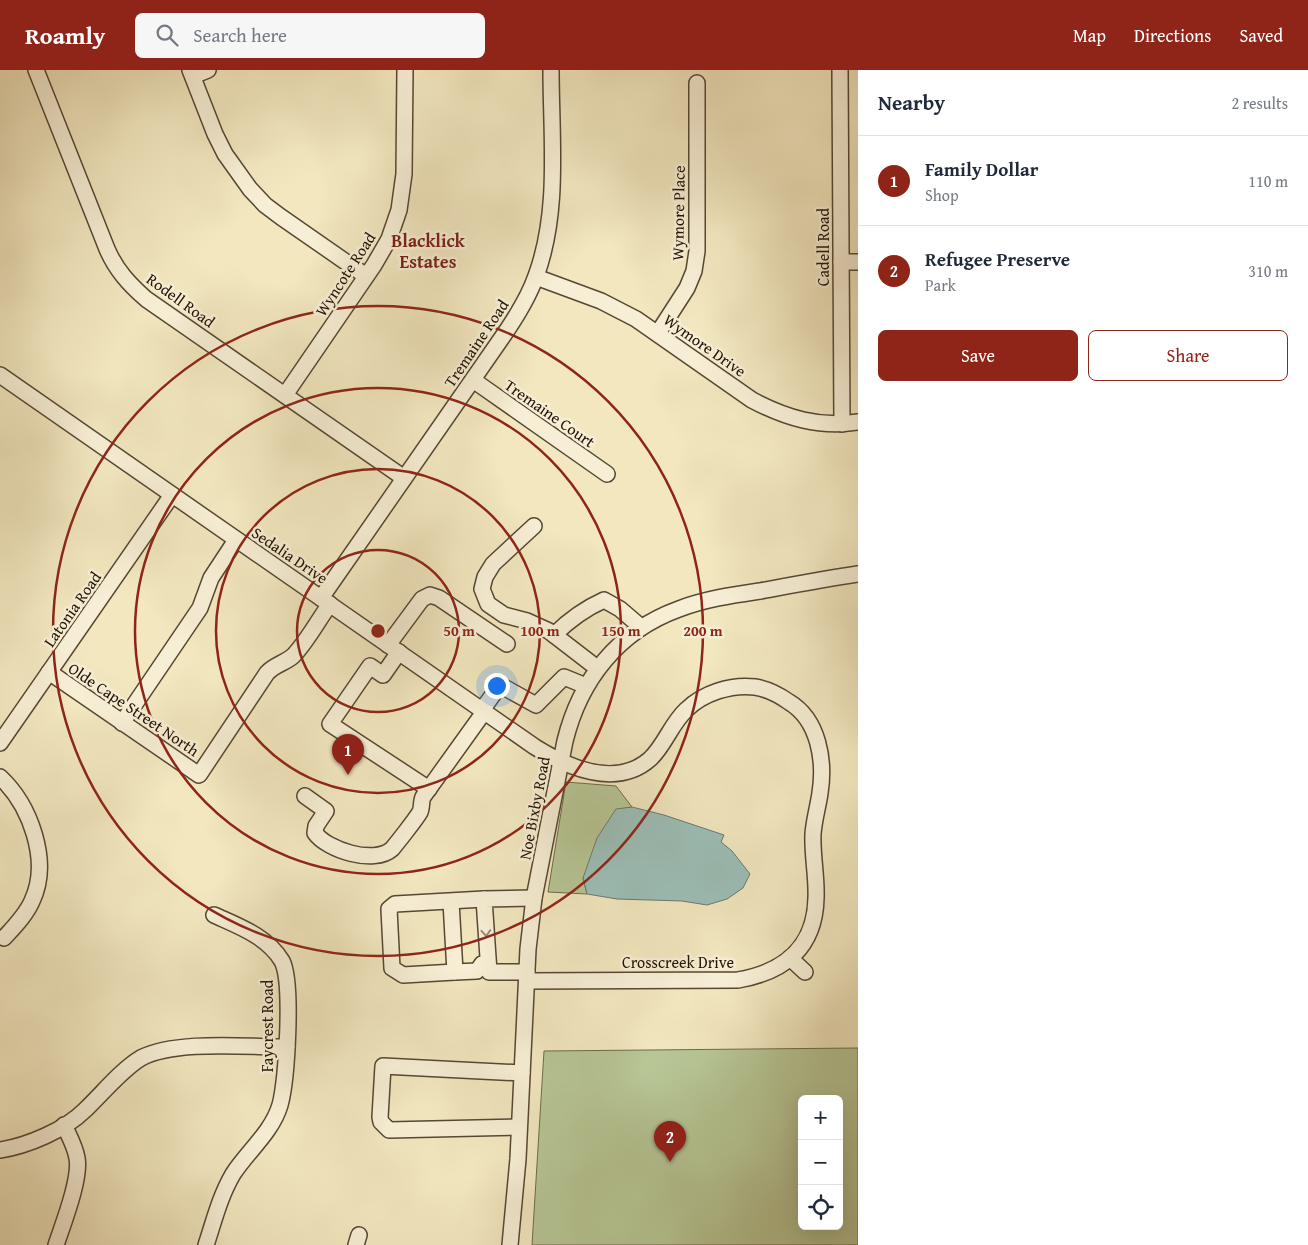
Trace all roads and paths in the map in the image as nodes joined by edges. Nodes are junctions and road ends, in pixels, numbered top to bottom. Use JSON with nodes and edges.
{"nodes":[{"id":1,"x":36,"y":70,"type":"edge"},
{"id":2,"x":208,"y":70,"type":"edge"},
{"id":3,"x":405,"y":70,"type":"edge"},
{"id":4,"x":551,"y":70,"type":"edge"},
{"id":5,"x":840,"y":70,"type":"edge"},
{"id":6,"x":192,"y":73,"type":"edge"},
{"id":7,"x":697,"y":83,"type":"dead end"},
{"id":8,"x":841,"y":262,"type":"junction"},
{"id":9,"x":858,"y":262,"type":"edge"},
{"id":10,"x":366,"y":276,"type":"junction"},
{"id":11,"x":536,"y":276,"type":"junction"},
{"id":12,"x":658,"y":333,"type":"junction"},
{"id":13,"x":0,"y":375,"type":"edge"},
{"id":14,"x":473,"y":380,"type":"junction"},
{"id":15,"x":285,"y":395,"type":"junction"},
{"id":16,"x":858,"y":422,"type":"edge"},
{"id":17,"x":842,"y":424,"type":"junction"},
{"id":18,"x":607,"y":474,"type":"dead end"},
{"id":19,"x":404,"y":478,"type":"junction"},
{"id":20,"x":172,"y":495,"type":"junction"},
{"id":21,"x":534,"y":526,"type":"dead end"},
{"id":22,"x":236,"y":540,"type":"junction"},
{"id":23,"x":858,"y":574,"type":"edge"},
{"id":24,"x":326,"y":601,"type":"junction"},
{"id":25,"x":640,"y":628,"type":"junction"},
{"id":26,"x":554,"y":635,"type":"junction"},
{"id":27,"x":507,"y":644,"type":"dead end"},
{"id":28,"x":394,"y":648,"type":"junction"},
{"id":29,"x":597,"y":668,"type":"junction"},
{"id":30,"x":49,"y":672,"type":"junction"},
{"id":31,"x":586,"y":686,"type":"junction"},
{"id":32,"x":483,"y":711,"type":"junction"},
{"id":33,"x":122,"y":723,"type":"junction"},
{"id":34,"x":0,"y":743,"type":"edge"},
{"id":35,"x":561,"y":762,"type":"junction"},
{"id":36,"x":199,"y":775,"type":"joint"},
{"id":37,"x":0,"y":776,"type":"edge"},
{"id":38,"x":428,"y":789,"type":"junction"},
{"id":39,"x":305,"y":796,"type":"dead end"},
{"id":40,"x":534,"y":898,"type":"junction"},
{"id":41,"x":484,"y":899,"type":"junction"},
{"id":42,"x":450,"y":902,"type":"junction"},
{"id":43,"x":214,"y":914,"type":"dead end"},
{"id":44,"x":4,"y":938,"type":"dead end"},
{"id":45,"x":790,"y":958,"type":"junction"},
{"id":46,"x":488,"y":964,"type":"junction"},
{"id":47,"x":455,"y":972,"type":"junction"},
{"id":48,"x":805,"y":972,"type":"dead end"},
{"id":49,"x":527,"y":977,"type":"junction"},
{"id":50,"x":287,"y":1047,"type":"junction"},
{"id":51,"x":522,"y":1073,"type":"junction"},
{"id":52,"x":64,"y":1125,"type":"junction"},
{"id":53,"x":519,"y":1127,"type":"junction"},
{"id":54,"x":0,"y":1150,"type":"edge"},
{"id":55,"x":56,"y":1245,"type":"edge"},
{"id":56,"x":206,"y":1245,"type":"edge"},
{"id":57,"x":510,"y":1245,"type":"edge"}],
"edges":[{"from":1,"to":15,"type":"street","name":"Rodell Road"},
{"from":2,"to":6,"type":"street"},
{"from":3,"to":10,"type":"street","name":"Wyncote Road"},
{"from":4,"to":11,"type":"street","name":"Tremaine Road"},
{"from":5,"to":8,"type":"street","name":"Cadell Road"},
{"from":6,"to":10,"type":"street"},
{"from":7,"to":12,"type":"street","name":"Wymore Place"},
{"from":8,"to":9,"type":"street"},
{"from":8,"to":17,"type":"street","name":"Cadell Road"},
{"from":10,"to":15,"type":"street","name":"Wyncote Road"},
{"from":11,"to":12,"type":"street","name":"Wymore Drive"},
{"from":11,"to":14,"type":"street","name":"Tremaine Road"},
{"from":12,"to":17,"type":"street","name":"Wymore Drive"},
{"from":13,"to":20,"type":"street","name":"Sedalia Drive"},
{"from":14,"to":18,"type":"street","name":"Tremaine Court"},
{"from":14,"to":19,"type":"street","name":"Tremaine Road"},
{"from":15,"to":19,"type":"street","name":"Rodell Road"},
{"from":16,"to":17,"type":"street","name":"Wymore Drive"},
{"from":19,"to":24,"type":"street","name":"Tremaine Road"},
{"from":20,"to":22,"type":"street","name":"Sedalia Drive"},
{"from":20,"to":30,"type":"street","name":"Latonia Road"},
{"from":21,"to":26,"type":"street"},
{"from":22,"to":24,"type":"street","name":"Sedalia Drive"},
{"from":22,"to":33,"type":"street"},
{"from":23,"to":25,"type":"street","name":"Noe Bixby Road"},
{"from":24,"to":28,"type":"street","name":"Sedalia Drive"},
{"from":24,"to":36,"type":"street","name":"Tremaine Road"},
{"from":25,"to":26,"type":"street"},
{"from":25,"to":29,"type":"street","name":"Noe Bixby Road"},
{"from":26,"to":29,"type":"street"},
{"from":27,"to":28,"type":"street"},
{"from":28,"to":32,"type":"street","name":"Sedalia Drive"},
{"from":28,"to":38,"type":"street"},
{"from":29,"to":31,"type":"street","name":"Noe Bixby Road"},
{"from":30,"to":33,"type":"street","name":"Olde Cape Street North"},
{"from":30,"to":34,"type":"street","name":"Latonia Road"},
{"from":31,"to":32,"type":"street"},
{"from":31,"to":35,"type":"street","name":"Noe Bixby Road"},
{"from":32,"to":35,"type":"street","name":"Sedalia Drive"},
{"from":32,"to":38,"type":"street"},
{"from":33,"to":36,"type":"street","name":"Olde Cape Street North"},
{"from":35,"to":40,"type":"street","name":"Noe Bixby Road"},
{"from":35,"to":45,"type":"street","name":"Crosscreek Drive"},
{"from":37,"to":44,"type":"street"},
{"from":38,"to":39,"type":"street"},
{"from":40,"to":41,"type":"street"},
{"from":40,"to":49,"type":"street","name":"Noe Bixby Road"},
{"from":41,"to":42,"type":"street"},
{"from":41,"to":46,"type":"street","one_way":true},
{"from":42,"to":47,"type":"street"},
{"from":42,"to":47,"type":"street"},
{"from":43,"to":50,"type":"street","name":"Faycrest Road"},
{"from":45,"to":48,"type":"street"},
{"from":45,"to":49,"type":"street","name":"Crosscreek Drive"},
{"from":46,"to":47,"type":"street"},
{"from":46,"to":49,"type":"street","name":"Crosscreek Drive"},
{"from":49,"to":51,"type":"street","name":"Noe Bixby Road"},
{"from":50,"to":52,"type":"street"},
{"from":50,"to":56,"type":"street","name":"Faycrest Road"},
{"from":51,"to":53,"type":"street","name":"Noe Bixby Road"},
{"from":51,"to":53,"type":"street"},
{"from":52,"to":54,"type":"street"},
{"from":52,"to":55,"type":"street"},
{"from":53,"to":57,"type":"street","name":"Noe Bixby Road"}]}
